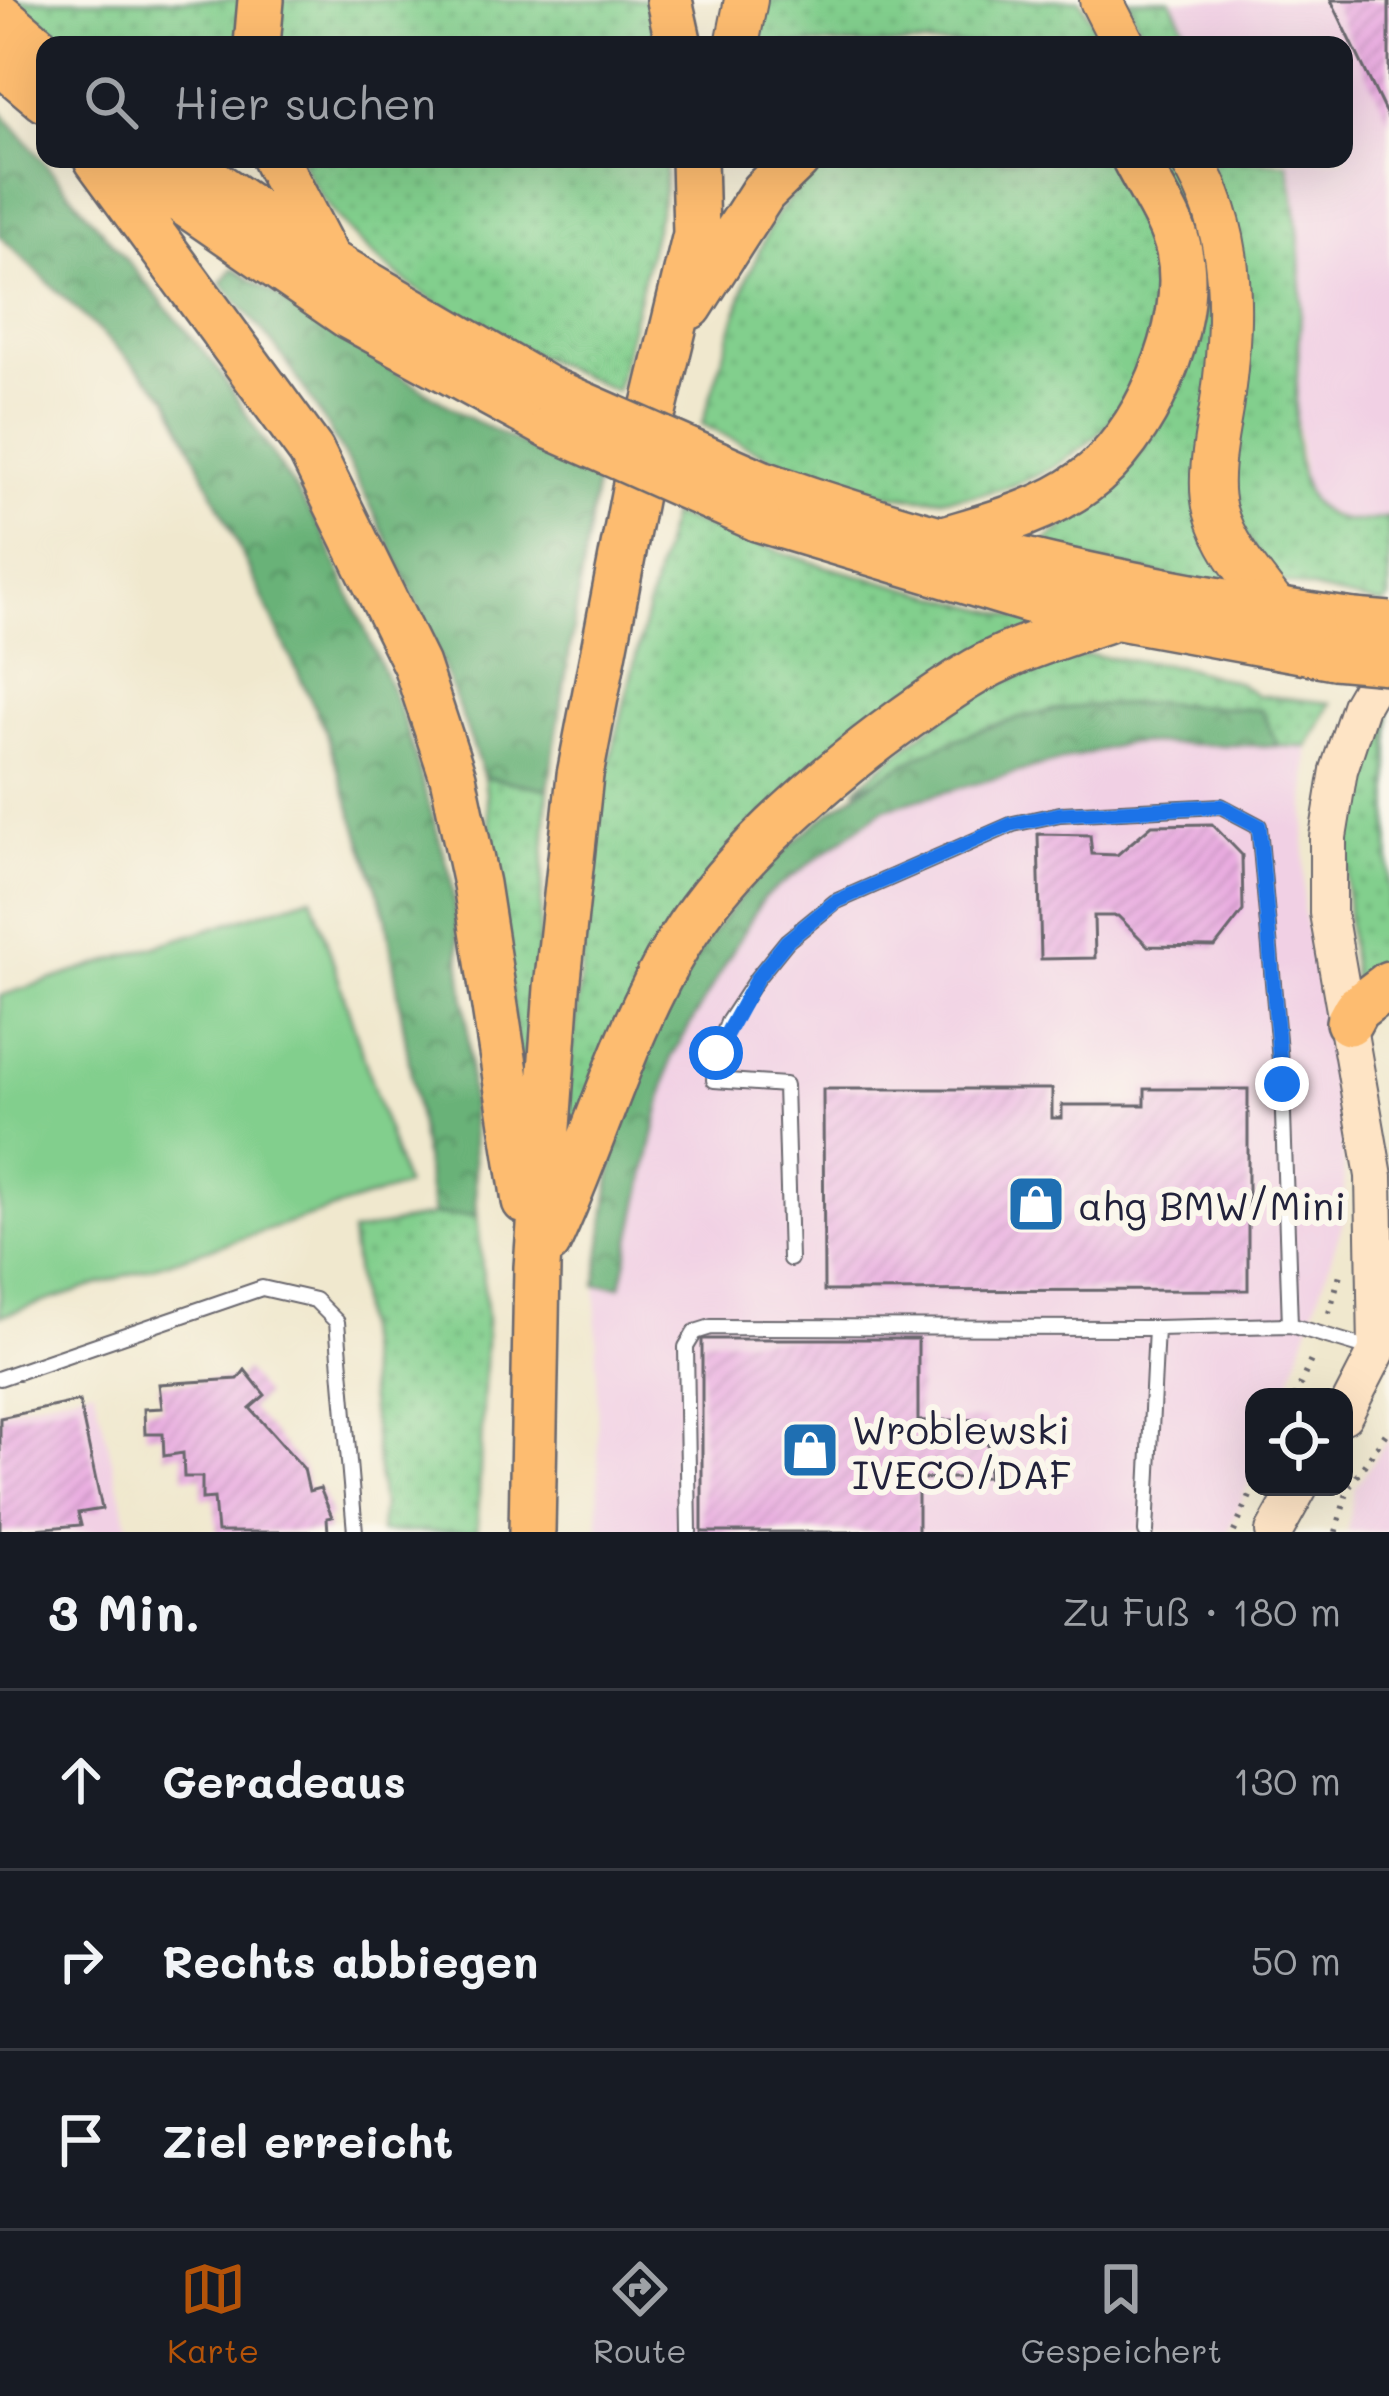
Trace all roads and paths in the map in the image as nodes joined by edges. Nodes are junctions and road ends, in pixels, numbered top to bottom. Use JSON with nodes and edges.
{"nodes":[{"id":1,"x":261,"y":0,"type":"edge"},
{"id":2,"x":669,"y":0,"type":"edge"},
{"id":3,"x":746,"y":0,"type":"edge"},
{"id":4,"x":1101,"y":0,"type":"edge"},
{"id":5,"x":0,"y":16,"type":"edge"},
{"id":6,"x":258,"y":36,"type":"edge"},
{"id":7,"x":677,"y":36,"type":"edge"},
{"id":8,"x":739,"y":36,"type":"edge"},
{"id":9,"x":1119,"y":36,"type":"edge"},
{"id":10,"x":36,"y":46,"type":"edge"},
{"id":11,"x":0,"y":61,"type":"edge"},
{"id":12,"x":36,"y":91,"type":"edge"},
{"id":13,"x":104,"y":168,"type":"edge"},
{"id":14,"x":134,"y":168,"type":"edge"},
{"id":15,"x":192,"y":168,"type":"edge"},
{"id":16,"x":280,"y":168,"type":"edge"},
{"id":17,"x":694,"y":168,"type":"edge"},
{"id":18,"x":710,"y":168,"type":"edge"},
{"id":19,"x":788,"y":168,"type":"edge"},
{"id":20,"x":1139,"y":168,"type":"edge"},
{"id":21,"x":1194,"y":168,"type":"edge"},
{"id":22,"x":696,"y":234,"type":"junction"},
{"id":23,"x":329,"y":262,"type":"junction"},
{"id":24,"x":672,"y":334,"type":"junction"},
{"id":25,"x":550,"y":408,"type":"junction"},
{"id":26,"x":759,"y":501,"type":"junction"},
{"id":27,"x":938,"y":541,"type":"junction"},
{"id":28,"x":1278,"y":611,"type":"junction"},
{"id":29,"x":1108,"y":619,"type":"junction"},
{"id":30,"x":1359,"y":634,"type":"edge"},
{"id":31,"x":1389,"y":658,"type":"edge"},
{"id":32,"x":1389,"y":984,"type":"edge"},
{"id":33,"x":1349,"y":1022,"type":"junction"},
{"id":34,"x":1376,"y":1101,"type":"edge"},
{"id":35,"x":790,"y":1259,"type":"dead end"},
{"id":36,"x":537,"y":1267,"type":"junction"},
{"id":37,"x":1290,"y":1325,"type":"junction"},
{"id":38,"x":1156,"y":1328,"type":"junction"},
{"id":39,"x":1383,"y":1344,"type":"edge"},
{"id":40,"x":0,"y":1378,"type":"edge"},
{"id":41,"x":1353,"y":1399,"type":"edge"},
{"id":42,"x":1389,"y":1429,"type":"edge"},
{"id":43,"x":1250,"y":1496,"type":"edge"},
{"id":44,"x":1294,"y":1496,"type":"edge"},
{"id":45,"x":355,"y":1532,"type":"edge"},
{"id":46,"x":532,"y":1532,"type":"edge"},
{"id":47,"x":689,"y":1532,"type":"edge"},
{"id":48,"x":1146,"y":1532,"type":"edge"},
{"id":49,"x":1234,"y":1532,"type":"edge"},
{"id":50,"x":1274,"y":1532,"type":"edge"},
{"id":51,"x":1336,"y":1532,"type":"edge"}],
"edges":[{"from":1,"to":6,"type":"highway"},
{"from":2,"to":7,"type":"highway"},
{"from":3,"to":8,"type":"main road"},
{"from":4,"to":9,"type":"main road"},
{"from":5,"to":10,"type":"highway"},
{"from":11,"to":12,"type":"highway"},
{"from":13,"to":36,"type":"highway"},
{"from":14,"to":25,"type":"highway"},
{"from":15,"to":23,"type":"highway"},
{"from":16,"to":23,"type":"highway"},
{"from":17,"to":22,"type":"highway"},
{"from":18,"to":22,"type":"main road"},
{"from":19,"to":24,"type":"highway"},
{"from":20,"to":27,"type":"highway"},
{"from":21,"to":28,"type":"main road"},
{"from":22,"to":24,"type":"highway"},
{"from":23,"to":25,"type":"highway"},
{"from":24,"to":36,"type":"highway"},
{"from":25,"to":26,"type":"highway","bridge":true},
{"from":26,"to":27,"type":"highway"},
{"from":26,"to":29,"type":"highway"},
{"from":27,"to":28,"type":"highway"},
{"from":28,"to":30,"type":"highway"},
{"from":29,"to":30,"type":"highway"},
{"from":29,"to":36,"type":"highway"},
{"from":30,"to":31,"type":"highway","bridge":true},
{"from":31,"to":33,"type":"main road"},
{"from":32,"to":33,"type":"highway"},
{"from":33,"to":34,"type":"main road"},
{"from":34,"to":39,"type":"main road"},
{"from":35,"to":37,"type":"lane"},
{"from":36,"to":46,"type":"highway"},
{"from":37,"to":38,"type":"lane"},
{"from":37,"to":39,"type":"lane"},
{"from":38,"to":47,"type":"lane"},
{"from":38,"to":48,"type":"lane"},
{"from":39,"to":41,"type":"main road"},
{"from":40,"to":45,"type":"lane"},
{"from":42,"to":51,"type":"path"},
{"from":43,"to":49,"type":"path"},
{"from":44,"to":50,"type":"main road"}]}
